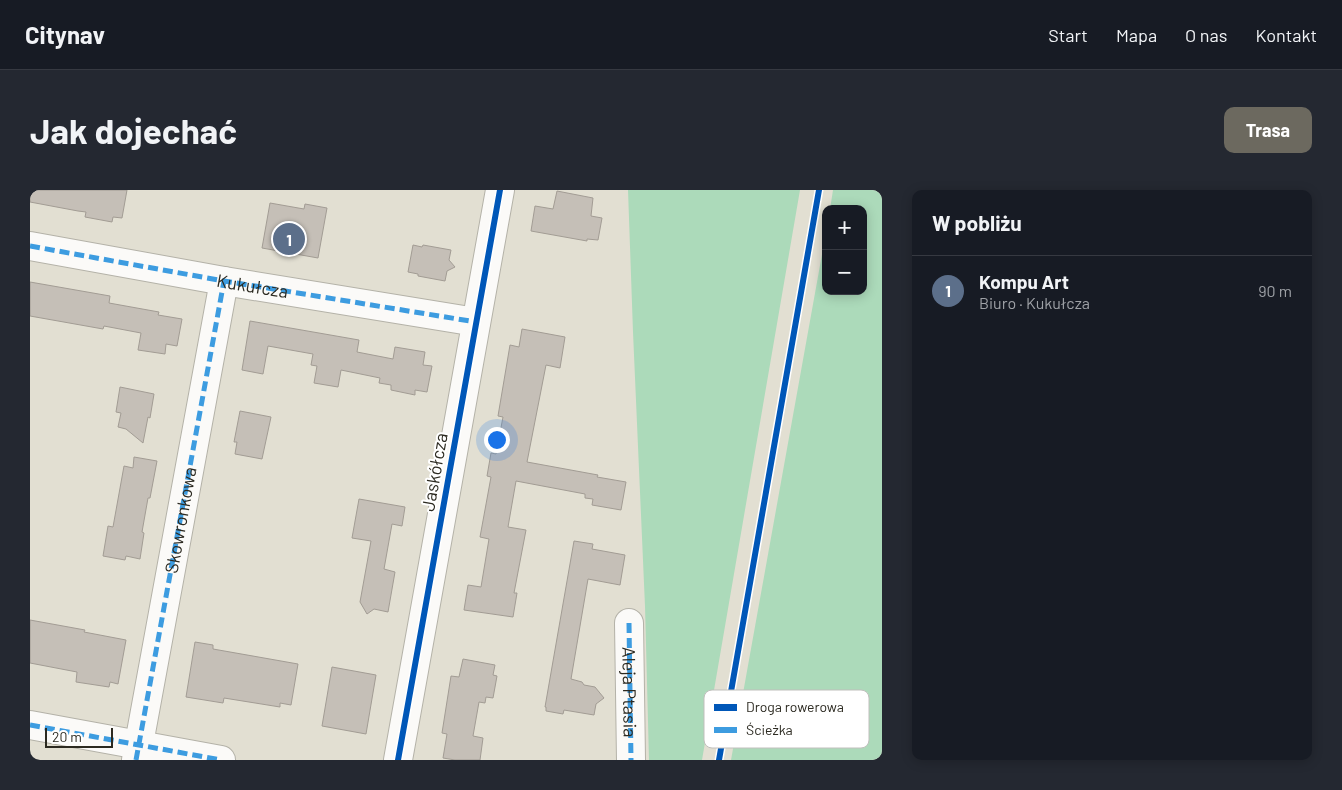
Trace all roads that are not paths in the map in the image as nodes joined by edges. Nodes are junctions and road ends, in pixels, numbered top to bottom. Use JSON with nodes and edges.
{"nodes":[{"id":1,"x":500,"y":190,"type":"edge"},
{"id":2,"x":30,"y":246,"type":"edge"},
{"id":3,"x":224,"y":280,"type":"junction"},
{"id":4,"x":476,"y":322,"type":"junction"},
{"id":5,"x":629,"y":623,"type":"dead end"},
{"id":6,"x":30,"y":725,"type":"edge"},
{"id":7,"x":138,"y":753,"type":"edge"},
{"id":8,"x":221,"y":760,"type":"edge"},
{"id":9,"x":398,"y":760,"type":"edge"},
{"id":10,"x":631,"y":760,"type":"edge"}],
"edges":[{"from":1,"to":4,"type":"street","name":"Jaskółcza"},
{"from":2,"to":3,"type":"street","name":"Kukułcza"},
{"from":3,"to":4,"type":"street","name":"Kukułcza"},
{"from":3,"to":7,"type":"street","name":"Skowronkowa"},
{"from":4,"to":9,"type":"street","name":"Jaskółcza"},
{"from":5,"to":10,"type":"street","name":"Aleja Ptasia"},
{"from":6,"to":7,"type":"street"},
{"from":7,"to":8,"type":"street"}]}
